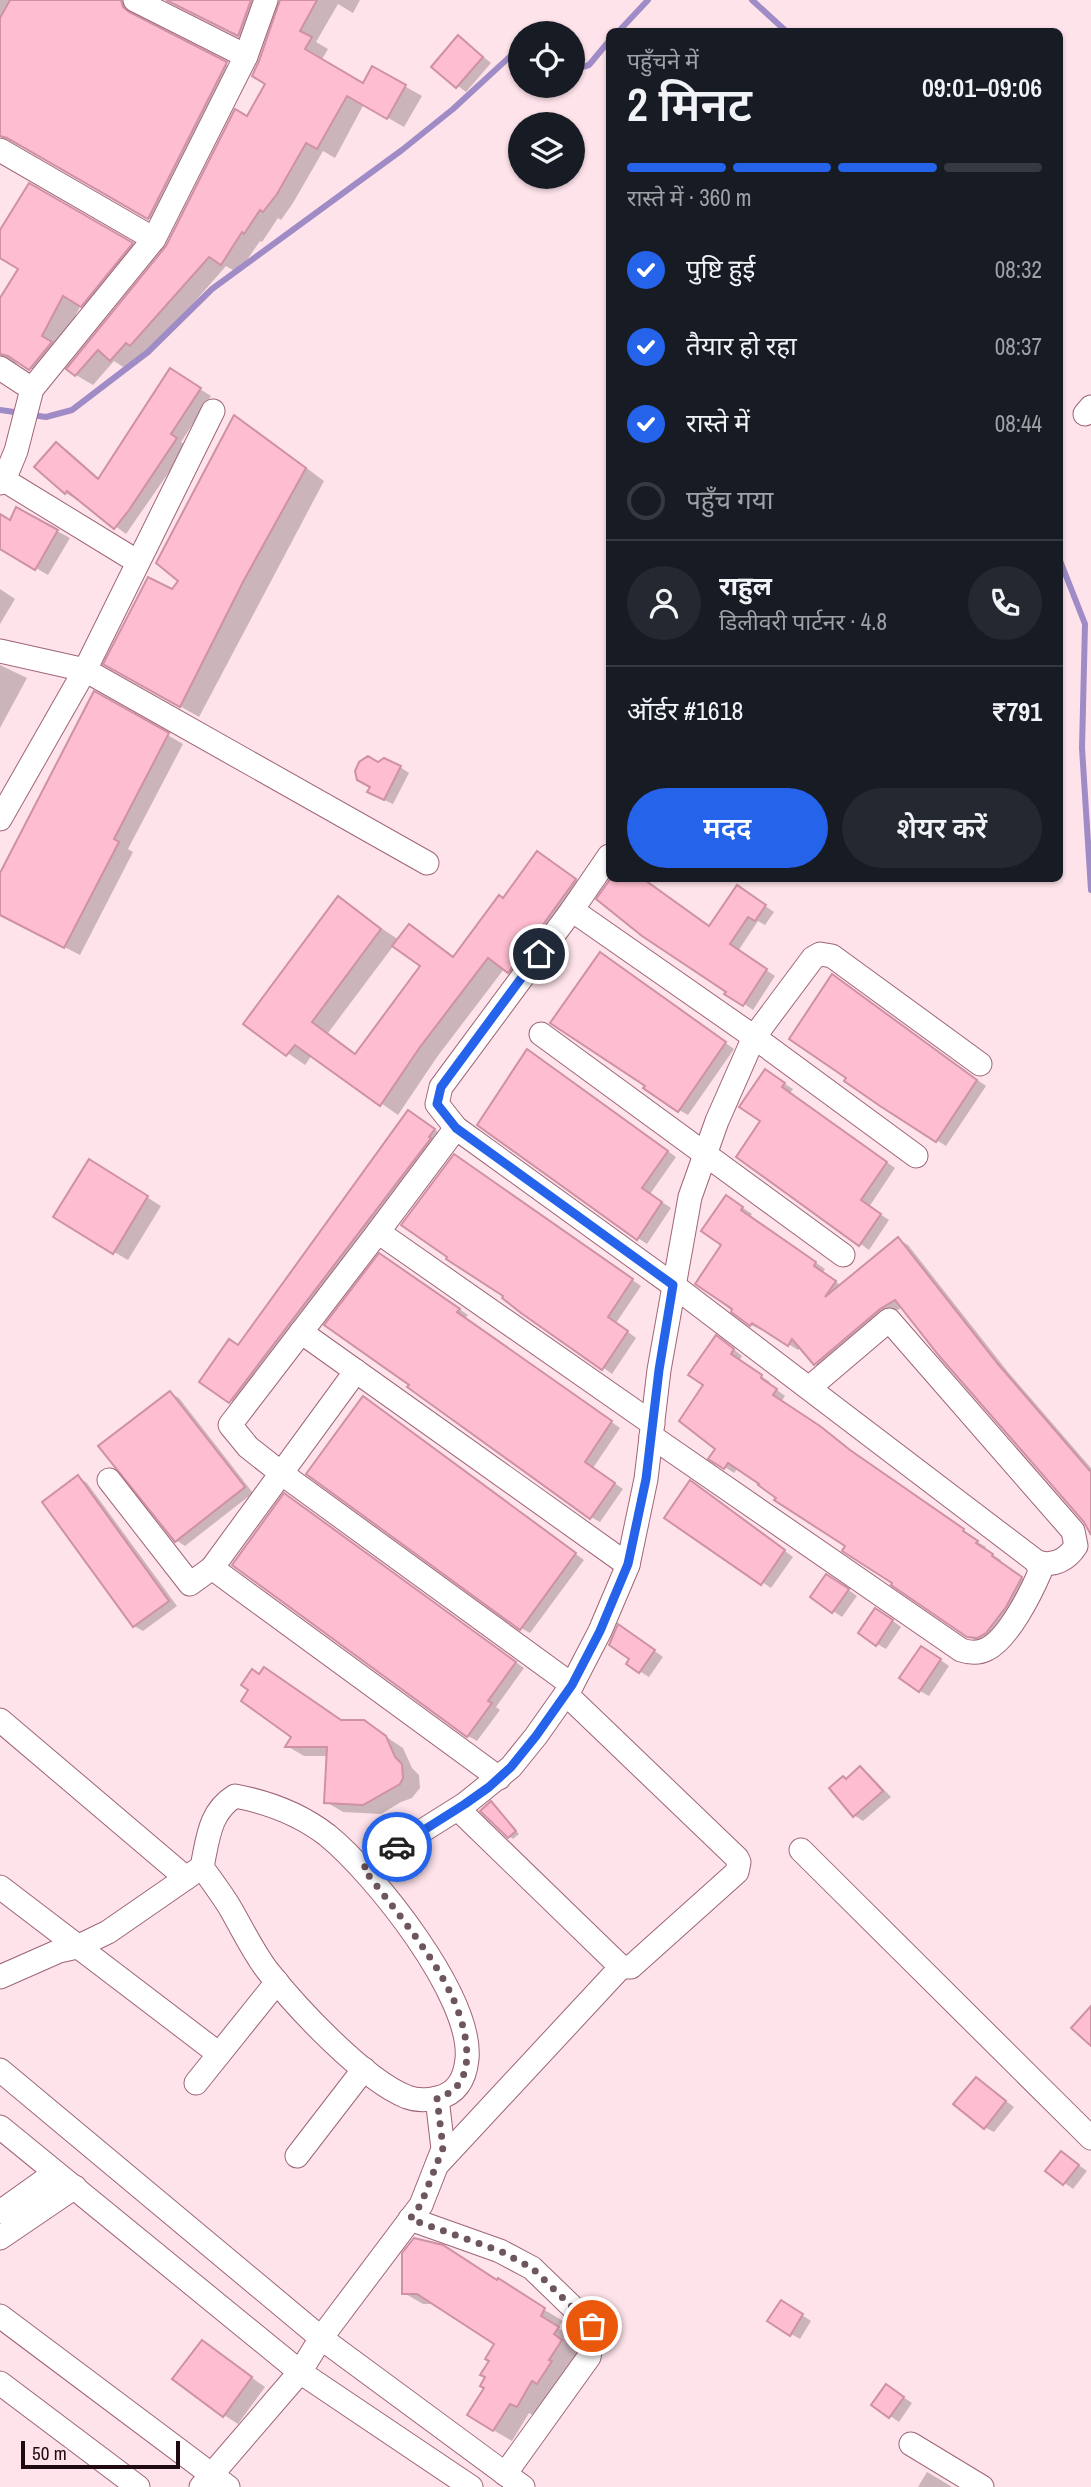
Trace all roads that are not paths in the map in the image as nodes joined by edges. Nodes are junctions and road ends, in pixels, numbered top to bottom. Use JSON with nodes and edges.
{"nodes":[{"id":1,"x":135,"y":0,"type":"edge"},
{"id":2,"x":266,"y":0,"type":"edge"},
{"id":3,"x":246,"y":56,"type":"junction"},
{"id":4,"x":0,"y":150,"type":"edge"},
{"id":5,"x":154,"y":239,"type":"junction"},
{"id":6,"x":0,"y":368,"type":"edge"},
{"id":7,"x":30,"y":398,"type":"junction"},
{"id":8,"x":213,"y":411,"type":"dead end"},
{"id":9,"x":2,"y":481,"type":"edge"},
{"id":10,"x":138,"y":562,"type":"junction"},
{"id":11,"x":0,"y":651,"type":"edge"},
{"id":12,"x":85,"y":670,"type":"junction"},
{"id":13,"x":0,"y":819,"type":"edge"},
{"id":14,"x":606,"y":860,"type":"edge"},
{"id":15,"x":426,"y":863,"type":"dead end"},
{"id":16,"x":572,"y":910,"type":"junction"},
{"id":17,"x":541,"y":1034,"type":"dead end"},
{"id":18,"x":754,"y":1037,"type":"junction"},
{"id":19,"x":980,"y":1064,"type":"dead end"},
{"id":20,"x":456,"y":1128,"type":"junction"},
{"id":21,"x":706,"y":1155,"type":"junction"},
{"id":22,"x":916,"y":1156,"type":"dead end"},
{"id":23,"x":378,"y":1232,"type":"junction"},
{"id":24,"x":843,"y":1255,"type":"dead end"},
{"id":25,"x":673,"y":1285,"type":"junction"},
{"id":26,"x":301,"y":1332,"type":"junction"},
{"id":27,"x":356,"y":1371,"type":"junction"},
{"id":28,"x":809,"y":1388,"type":"junction"},
{"id":29,"x":652,"y":1430,"type":"junction"},
{"id":30,"x":281,"y":1473,"type":"junction"},
{"id":31,"x":109,"y":1480,"type":"dead end"},
{"id":32,"x":1037,"y":1562,"type":"junction"},
{"id":33,"x":628,"y":1564,"type":"junction"},
{"id":34,"x":212,"y":1568,"type":"junction"},
{"id":35,"x":569,"y":1689,"type":"junction"},
{"id":36,"x":0,"y":1720,"type":"edge"},
{"id":37,"x":499,"y":1778,"type":"junction"},
{"id":38,"x":458,"y":1809,"type":"junction"},
{"id":39,"x":800,"y":1850,"type":"dead end"},
{"id":40,"x":363,"y":1868,"type":"junction"},
{"id":41,"x":195,"y":1873,"type":"junction"},
{"id":42,"x":0,"y":1887,"type":"edge"},
{"id":43,"x":76,"y":1947,"type":"junction"},
{"id":44,"x":621,"y":1968,"type":"junction"},
{"id":45,"x":0,"y":1978,"type":"edge"},
{"id":46,"x":277,"y":1982,"type":"junction"},
{"id":47,"x":219,"y":2054,"type":"junction"},
{"id":48,"x":364,"y":2069,"type":"junction"},
{"id":49,"x":0,"y":2070,"type":"edge"},
{"id":50,"x":196,"y":2083,"type":"dead end"},
{"id":51,"x":437,"y":2098,"type":"junction"},
{"id":52,"x":0,"y":2127,"type":"edge"},
{"id":53,"x":1091,"y":2138,"type":"edge"},
{"id":54,"x":297,"y":2156,"type":"dead end"},
{"id":55,"x":435,"y":2168,"type":"junction"},
{"id":56,"x":55,"y":2173,"type":"junction"},
{"id":57,"x":75,"y":2187,"type":"junction"},
{"id":58,"x":0,"y":2212,"type":"edge"},
{"id":59,"x":410,"y":2219,"type":"junction"},
{"id":60,"x":0,"y":2238,"type":"edge"},
{"id":61,"x":0,"y":2316,"type":"edge"},
{"id":62,"x":321,"y":2338,"type":"junction"},
{"id":63,"x":300,"y":2372,"type":"junction"},
{"id":64,"x":0,"y":2383,"type":"edge"},
{"id":65,"x":911,"y":2444,"type":"dead end"},
{"id":66,"x":213,"y":2483,"type":"edge"},
{"id":67,"x":516,"y":2483,"type":"edge"},
{"id":68,"x":138,"y":2487,"type":"edge"},
{"id":69,"x":471,"y":2487,"type":"edge"},
{"id":70,"x":982,"y":2487,"type":"edge"}],
"edges":[{"from":1,"to":3,"type":"street"},
{"from":2,"to":3,"type":"street"},
{"from":3,"to":5,"type":"street"},
{"from":4,"to":5,"type":"street"},
{"from":5,"to":7,"type":"street"},
{"from":6,"to":7,"type":"street"},
{"from":7,"to":9,"type":"street"},
{"from":8,"to":10,"type":"street"},
{"from":9,"to":10,"type":"street"},
{"from":10,"to":12,"type":"street"},
{"from":11,"to":12,"type":"street"},
{"from":12,"to":13,"type":"street"},
{"from":12,"to":15,"type":"street"},
{"from":14,"to":16,"type":"street"},
{"from":16,"to":18,"type":"street"},
{"from":16,"to":20,"type":"street"},
{"from":17,"to":21,"type":"street"},
{"from":18,"to":19,"type":"street"},
{"from":18,"to":21,"type":"street"},
{"from":18,"to":22,"type":"street"},
{"from":20,"to":23,"type":"street"},
{"from":20,"to":25,"type":"street"},
{"from":21,"to":24,"type":"street"},
{"from":21,"to":25,"type":"street"},
{"from":23,"to":26,"type":"street"},
{"from":23,"to":29,"type":"street"},
{"from":25,"to":28,"type":"street"},
{"from":25,"to":29,"type":"street"},
{"from":26,"to":27,"type":"street"},
{"from":26,"to":30,"type":"street"},
{"from":27,"to":30,"type":"street"},
{"from":27,"to":33,"type":"street"},
{"from":28,"to":32,"type":"street"},
{"from":28,"to":32,"type":"street"},
{"from":29,"to":32,"type":"street"},
{"from":29,"to":33,"type":"street"},
{"from":30,"to":34,"type":"street"},
{"from":30,"to":35,"type":"street"},
{"from":31,"to":34,"type":"street"},
{"from":33,"to":35,"type":"street"},
{"from":34,"to":37,"type":"street"},
{"from":35,"to":37,"type":"street"},
{"from":35,"to":44,"type":"street"},
{"from":36,"to":41,"type":"street"},
{"from":37,"to":38,"type":"street"},
{"from":38,"to":40,"type":"street"},
{"from":38,"to":44,"type":"street"},
{"from":39,"to":53,"type":"street"},
{"from":40,"to":41,"type":"street"},
{"from":40,"to":51,"type":"street"},
{"from":41,"to":43,"type":"street"},
{"from":41,"to":46,"type":"street"},
{"from":42,"to":43,"type":"street"},
{"from":43,"to":45,"type":"street"},
{"from":43,"to":47,"type":"street"},
{"from":44,"to":55,"type":"street"},
{"from":46,"to":47,"type":"street"},
{"from":46,"to":48,"type":"street"},
{"from":47,"to":50,"type":"street"},
{"from":48,"to":51,"type":"street"},
{"from":48,"to":54,"type":"street"},
{"from":49,"to":62,"type":"street"},
{"from":51,"to":55,"type":"street"},
{"from":52,"to":56,"type":"street"},
{"from":55,"to":59,"type":"street"},
{"from":56,"to":57,"type":"street"},
{"from":56,"to":58,"type":"street"},
{"from":57,"to":60,"type":"street"},
{"from":57,"to":63,"type":"street"},
{"from":59,"to":62,"type":"street"},
{"from":59,"to":67,"type":"street"},
{"from":61,"to":66,"type":"street"},
{"from":62,"to":63,"type":"street"},
{"from":62,"to":67,"type":"street"},
{"from":63,"to":66,"type":"street"},
{"from":63,"to":69,"type":"street"},
{"from":64,"to":68,"type":"street"},
{"from":65,"to":70,"type":"street"}]}
